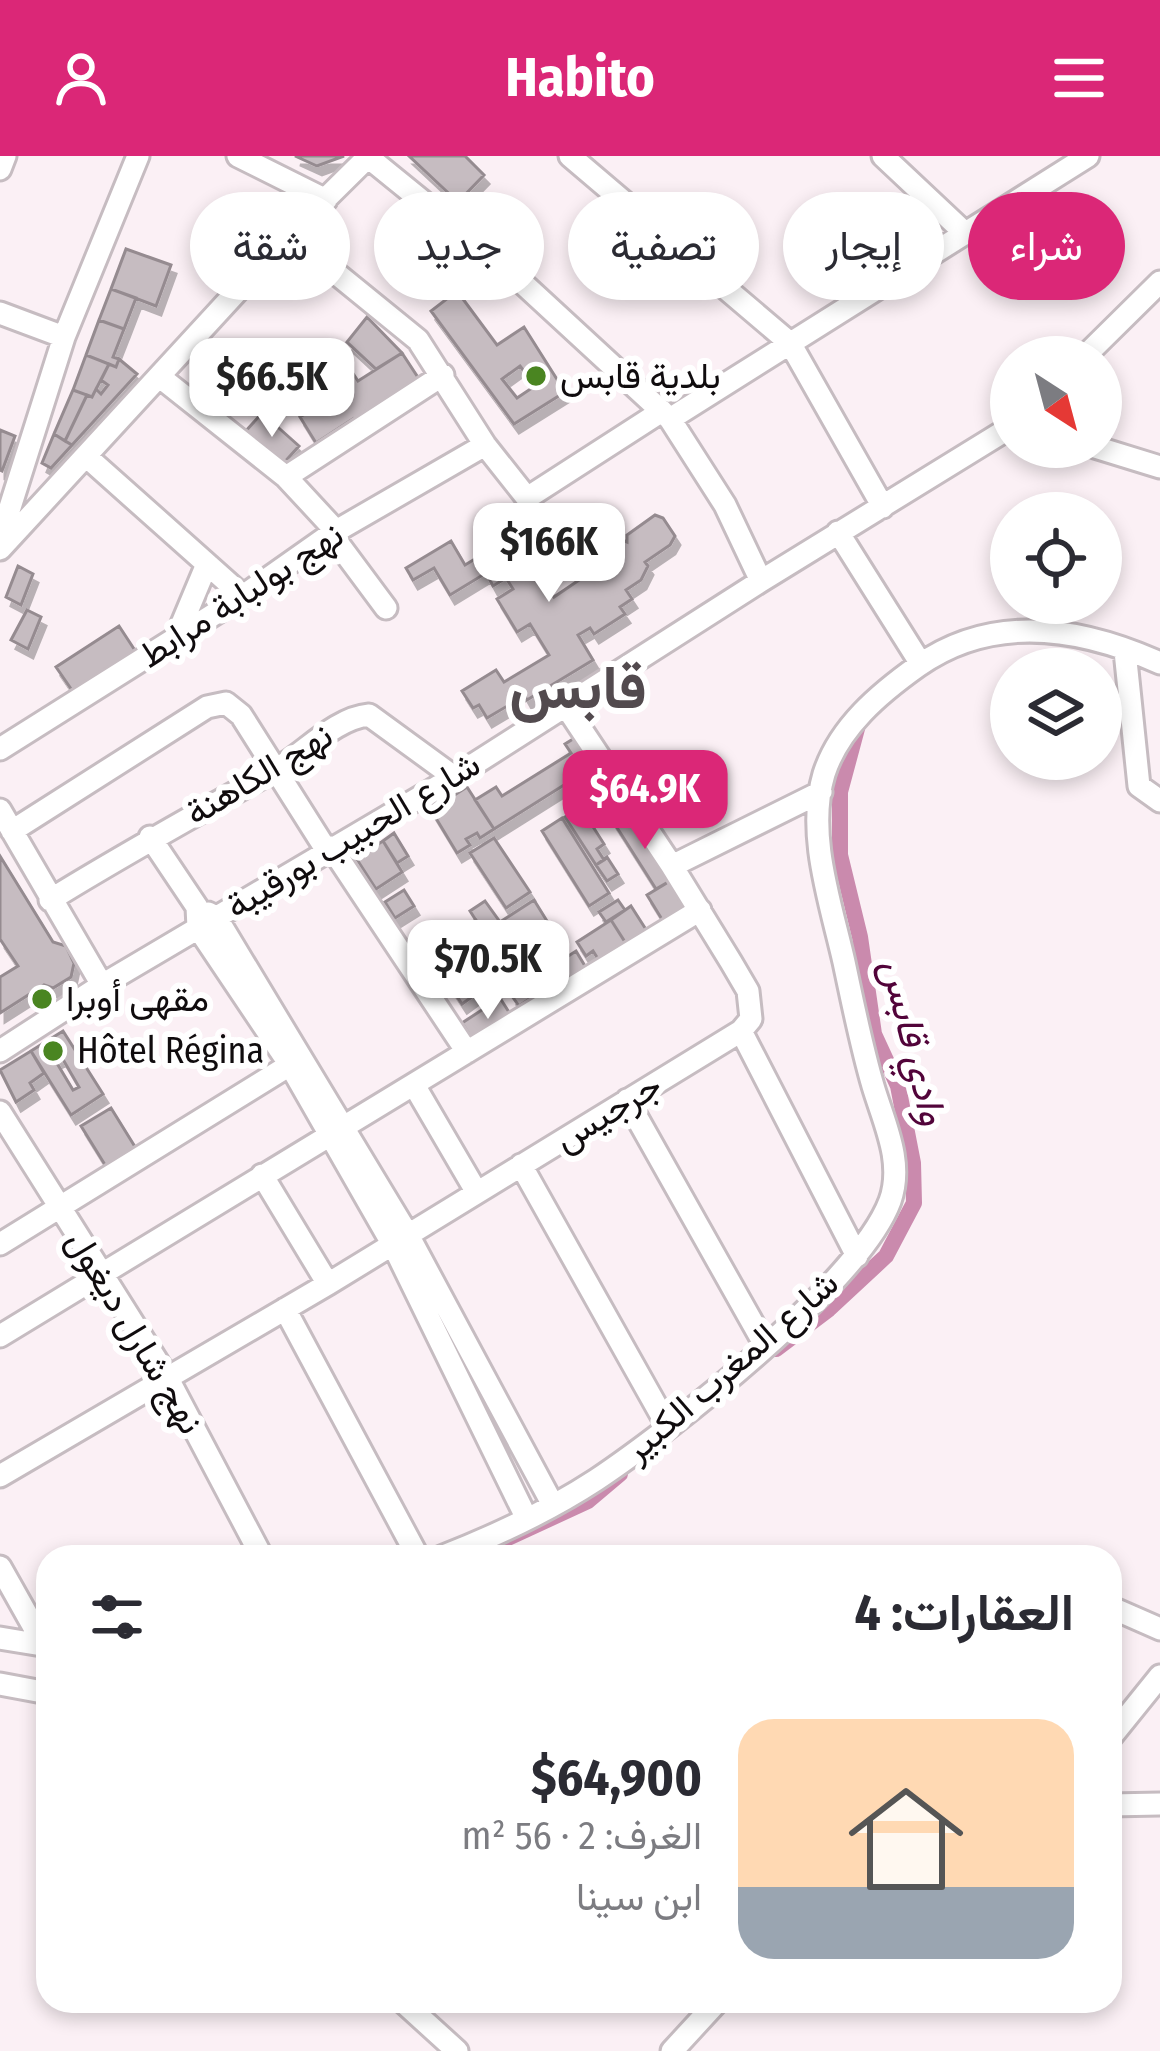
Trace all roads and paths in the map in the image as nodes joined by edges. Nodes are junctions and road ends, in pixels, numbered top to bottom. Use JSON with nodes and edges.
{"nodes":[{"id":1,"x":5,"y":156,"type":"edge"},
{"id":2,"x":138,"y":156,"type":"edge"},
{"id":3,"x":238,"y":156,"type":"edge"},
{"id":4,"x":570,"y":156,"type":"edge"},
{"id":5,"x":883,"y":156,"type":"edge"},
{"id":6,"x":1088,"y":156,"type":"edge"},
{"id":7,"x":369,"y":157,"type":"edge"},
{"id":8,"x":0,"y":169,"type":"edge"},
{"id":9,"x":310,"y":192,"type":"edge"},
{"id":10,"x":334,"y":192,"type":"edge"},
{"id":11,"x":966,"y":234,"type":"junction"},
{"id":12,"x":1160,"y":282,"type":"edge"},
{"id":13,"x":350,"y":283,"type":"edge"},
{"id":14,"x":230,"y":300,"type":"edge"},
{"id":15,"x":0,"y":313,"type":"edge"},
{"id":16,"x":1105,"y":336,"type":"edge"},
{"id":17,"x":64,"y":338,"type":"junction"},
{"id":18,"x":790,"y":344,"type":"junction"},
{"id":19,"x":442,"y":375,"type":"junction"},
{"id":20,"x":160,"y":377,"type":"junction"},
{"id":21,"x":666,"y":415,"type":"junction"},
{"id":22,"x":990,"y":440,"type":"edge"},
{"id":23,"x":485,"y":445,"type":"junction"},
{"id":24,"x":1122,"y":455,"type":"edge"},
{"id":25,"x":87,"y":458,"type":"junction"},
{"id":26,"x":1160,"y":467,"type":"edge"},
{"id":27,"x":286,"y":477,"type":"junction"},
{"id":28,"x":883,"y":507,"type":"junction"},
{"id":29,"x":838,"y":532,"type":"junction"},
{"id":30,"x":334,"y":533,"type":"junction"},
{"id":31,"x":0,"y":539,"type":"edge"},
{"id":32,"x":0,"y":549,"type":"edge"},
{"id":33,"x":207,"y":564,"type":"junction"},
{"id":34,"x":760,"y":580,"type":"junction"},
{"id":35,"x":243,"y":596,"type":"junction"},
{"id":36,"x":386,"y":608,"type":"dead end"},
{"id":37,"x":181,"y":636,"type":"junction"},
{"id":38,"x":1125,"y":651,"type":"junction"},
{"id":39,"x":1160,"y":663,"type":"edge"},
{"id":40,"x":921,"y":664,"type":"junction"},
{"id":41,"x":565,"y":705,"type":"junction"},
{"id":42,"x":0,"y":749,"type":"edge"},
{"id":43,"x":276,"y":770,"type":"junction"},
{"id":44,"x":454,"y":777,"type":"junction"},
{"id":45,"x":821,"y":792,"type":"junction"},
{"id":46,"x":1160,"y":801,"type":"edge"},
{"id":47,"x":0,"y":810,"type":"edge"},
{"id":48,"x":12,"y":831,"type":"junction"},
{"id":49,"x":150,"y":837,"type":"junction"},
{"id":50,"x":329,"y":849,"type":"junction"},
{"id":51,"x":672,"y":866,"type":"junction"},
{"id":52,"x":50,"y":900,"type":"junction"},
{"id":53,"x":700,"y":910,"type":"junction"},
{"id":54,"x":203,"y":917,"type":"junction"},
{"id":55,"x":102,"y":985,"type":"junction"},
{"id":56,"x":741,"y":1031,"type":"junction"},
{"id":57,"x":0,"y":1051,"type":"edge"},
{"id":58,"x":467,"y":1052,"type":"junction"},
{"id":59,"x":296,"y":1061,"type":"junction"},
{"id":60,"x":414,"y":1085,"type":"junction"},
{"id":61,"x":628,"y":1100,"type":"junction"},
{"id":62,"x":0,"y":1112,"type":"edge"},
{"id":63,"x":338,"y":1130,"type":"junction"},
{"id":64,"x":9,"y":1143,"type":"edge"},
{"id":65,"x":521,"y":1165,"type":"junction"},
{"id":66,"x":262,"y":1175,"type":"junction"},
{"id":67,"x":476,"y":1191,"type":"junction"},
{"id":68,"x":60,"y":1206,"type":"junction"},
{"id":69,"x":401,"y":1240,"type":"junction"},
{"id":70,"x":0,"y":1244,"type":"edge"},
{"id":71,"x":857,"y":1256,"type":"junction"},
{"id":72,"x":101,"y":1274,"type":"junction"},
{"id":73,"x":328,"y":1284,"type":"junction"},
{"id":74,"x":285,"y":1309,"type":"junction"},
{"id":75,"x":0,"y":1336,"type":"edge"},
{"id":76,"x":765,"y":1345,"type":"junction"},
{"id":77,"x":167,"y":1377,"type":"junction"},
{"id":78,"x":668,"y":1427,"type":"junction"},
{"id":79,"x":0,"y":1476,"type":"edge"},
{"id":80,"x":553,"y":1505,"type":"junction"},
{"id":81,"x":527,"y":1519,"type":"junction"},
{"id":82,"x":256,"y":1545,"type":"edge"},
{"id":83,"x":412,"y":1545,"type":"edge"},
{"id":84,"x":468,"y":1545,"type":"edge"},
{"id":85,"x":0,"y":1567,"type":"edge"},
{"id":86,"x":1122,"y":1612,"type":"edge"},
{"id":87,"x":36,"y":1628,"type":"edge"},
{"id":88,"x":1160,"y":1629,"type":"edge"},
{"id":89,"x":0,"y":1637,"type":"edge"},
{"id":90,"x":36,"y":1643,"type":"edge"},
{"id":91,"x":1160,"y":1676,"type":"edge"},
{"id":92,"x":0,"y":1684,"type":"edge"},
{"id":93,"x":36,"y":1691,"type":"edge"},
{"id":94,"x":1122,"y":1723,"type":"edge"},
{"id":95,"x":1160,"y":1804,"type":"edge"},
{"id":96,"x":1122,"y":1805,"type":"edge"},
{"id":97,"x":416,"y":2013,"type":"edge"},
{"id":98,"x":707,"y":2013,"type":"edge"},
{"id":99,"x":457,"y":2051,"type":"edge"},
{"id":100,"x":672,"y":2051,"type":"edge"}],
"edges":[{"from":1,"to":8,"type":"street"},
{"from":2,"to":17,"type":"street"},
{"from":3,"to":9,"type":"street"},
{"from":4,"to":18,"type":"street"},
{"from":5,"to":11,"type":"street"},
{"from":6,"to":11,"type":"street"},
{"from":7,"to":10,"type":"street"},
{"from":7,"to":21,"type":"street"},
{"from":11,"to":18,"type":"street"},
{"from":12,"to":16,"type":"street"},
{"from":13,"to":19,"type":"street"},
{"from":14,"to":20,"type":"street"},
{"from":15,"to":17,"type":"street"},
{"from":17,"to":31,"type":"street"},
{"from":18,"to":21,"type":"street"},
{"from":18,"to":28,"type":"street"},
{"from":19,"to":23,"type":"street"},
{"from":19,"to":27,"type":"street","name":"نهج بولبابة مرابط"},
{"from":20,"to":25,"type":"street"},
{"from":20,"to":27,"type":"street"},
{"from":21,"to":23,"type":"street"},
{"from":21,"to":34,"type":"street"},
{"from":22,"to":28,"type":"street","name":"شارع الحبيب بورقيبة"},
{"from":23,"to":30,"type":"street","name":"نهج بولبابة مرابط"},
{"from":24,"to":26,"type":"street"},
{"from":25,"to":32,"type":"street"},
{"from":25,"to":33,"type":"street"},
{"from":27,"to":30,"type":"street"},
{"from":28,"to":29,"type":"street","name":"شارع الحبيب بورقيبة"},
{"from":29,"to":34,"type":"street","name":"شارع الحبيب بورقيبة"},
{"from":29,"to":40,"type":"street"},
{"from":30,"to":35,"type":"street","name":"نهج بولبابة مرابط"},
{"from":30,"to":36,"type":"street"},
{"from":33,"to":35,"type":"street"},
{"from":33,"to":37,"type":"street"},
{"from":34,"to":41,"type":"street","name":"شارع الحبيب بورقيبة"},
{"from":35,"to":37,"type":"street","name":"نهج بولبابة مرابط"},
{"from":37,"to":42,"type":"street","name":"نهج بولبابة مرابط"},
{"from":38,"to":39,"type":"street","name":"شارع المغرب الكبير"},
{"from":38,"to":40,"type":"street","name":"شارع المغرب الكبير"},
{"from":38,"to":46,"type":"street"},
{"from":40,"to":45,"type":"street","name":"شارع المغرب الكبير"},
{"from":41,"to":44,"type":"street","name":"شارع الحبيب بورقيبة"},
{"from":41,"to":51,"type":"street"},
{"from":43,"to":44,"type":"street","name":"نهج الكاهنة"},
{"from":43,"to":48,"type":"street"},
{"from":43,"to":49,"type":"street","name":"نهج الكاهنة"},
{"from":43,"to":50,"type":"street"},
{"from":44,"to":50,"type":"street","name":"شارع الحبيب بورقيبة"},
{"from":45,"to":51,"type":"street"},
{"from":45,"to":71,"type":"street","name":"شارع المغرب الكبير"},
{"from":47,"to":48,"type":"street"},
{"from":48,"to":52,"type":"street"},
{"from":49,"to":52,"type":"street"},
{"from":49,"to":54,"type":"street","name":"نهج الكاهنة"},
{"from":50,"to":54,"type":"street","name":"شارع الحبيب بورقيبة"},
{"from":50,"to":58,"type":"street"},
{"from":51,"to":53,"type":"street"},
{"from":52,"to":55,"type":"street"},
{"from":53,"to":56,"type":"street"},
{"from":53,"to":58,"type":"street"},
{"from":54,"to":55,"type":"street","name":"شارع الحبيب بورقيبة"},
{"from":54,"to":59,"type":"street","name":"نهج الكاهنة"},
{"from":55,"to":57,"type":"street","name":"شارع الحبيب بورقيبة"},
{"from":56,"to":61,"type":"street","name":"جرجيس"},
{"from":56,"to":71,"type":"street"},
{"from":58,"to":60,"type":"street"},
{"from":59,"to":63,"type":"street","name":"نهج الكاهنة"},
{"from":59,"to":68,"type":"street"},
{"from":60,"to":63,"type":"street"},
{"from":60,"to":67,"type":"street"},
{"from":61,"to":65,"type":"street","name":"جرجيس"},
{"from":61,"to":76,"type":"street"},
{"from":62,"to":64,"type":"street","name":"نهج شارل ديغول"},
{"from":63,"to":66,"type":"street"},
{"from":63,"to":69,"type":"street","name":"نهج الكاهنة"},
{"from":64,"to":68,"type":"street","name":"نهج شارل ديغول"},
{"from":65,"to":67,"type":"street","name":"جرجيس"},
{"from":65,"to":78,"type":"street"},
{"from":66,"to":72,"type":"street"},
{"from":66,"to":73,"type":"street"},
{"from":67,"to":69,"type":"street","name":"جرجيس"},
{"from":68,"to":70,"type":"street"},
{"from":68,"to":72,"type":"street","name":"نهج شارل ديغول"},
{"from":69,"to":73,"type":"street","name":"جرجيس"},
{"from":69,"to":80,"type":"street"},
{"from":69,"to":81,"type":"street"},
{"from":71,"to":76,"type":"street","name":"شارع المغرب الكبير"},
{"from":72,"to":75,"type":"street"},
{"from":72,"to":77,"type":"street","name":"نهج شارل ديغول"},
{"from":73,"to":74,"type":"street","name":"جرجيس"},
{"from":74,"to":77,"type":"street","name":"جرجيس"},
{"from":74,"to":83,"type":"street"},
{"from":76,"to":78,"type":"street","name":"شارع المغرب الكبير"},
{"from":77,"to":79,"type":"street","name":"جرجيس"},
{"from":77,"to":82,"type":"street","name":"نهج شارل ديغول"},
{"from":78,"to":80,"type":"street","name":"شارع المغرب الكبير"},
{"from":80,"to":81,"type":"street","name":"شارع المغرب الكبير"},
{"from":81,"to":84,"type":"street","name":"شارع المغرب الكبير"},
{"from":85,"to":87,"type":"street"},
{"from":86,"to":88,"type":"street"},
{"from":89,"to":90,"type":"street"},
{"from":91,"to":94,"type":"street"},
{"from":92,"to":93,"type":"street"},
{"from":95,"to":96,"type":"street"},
{"from":97,"to":99,"type":"street"},
{"from":98,"to":100,"type":"street"}]}
